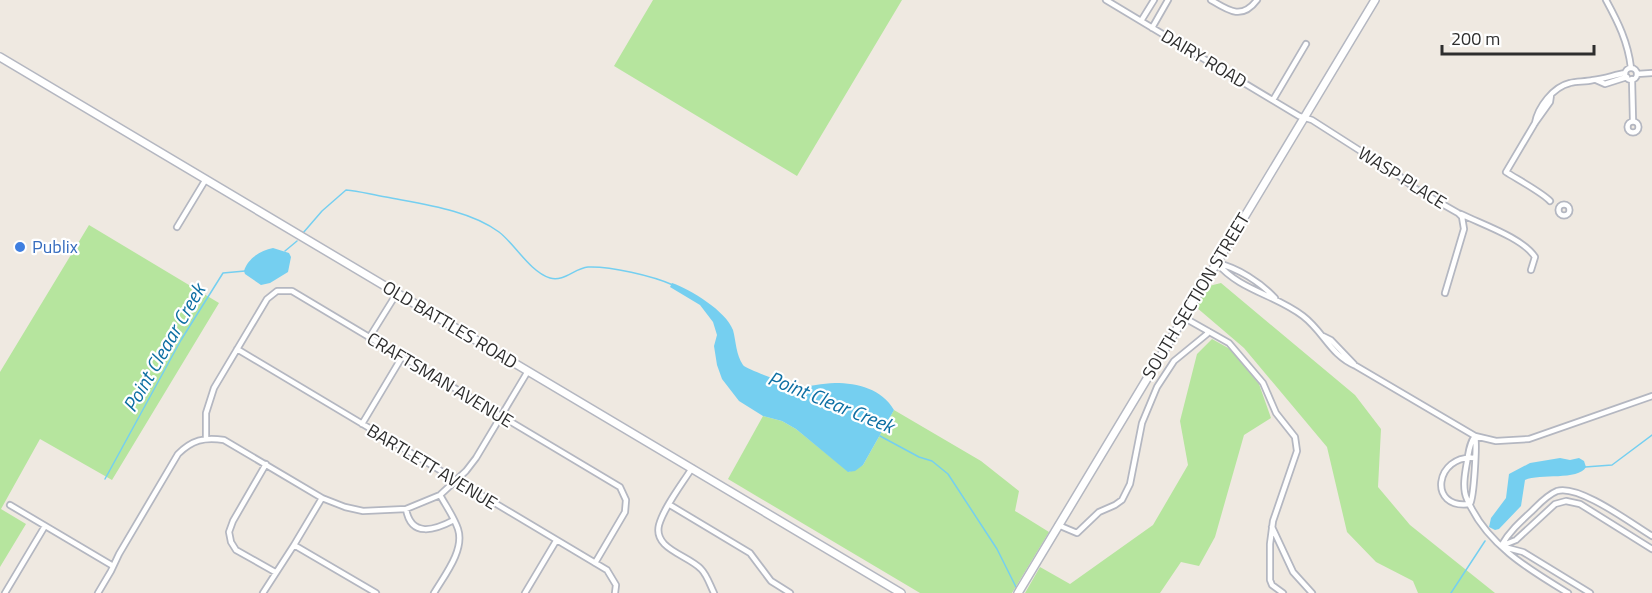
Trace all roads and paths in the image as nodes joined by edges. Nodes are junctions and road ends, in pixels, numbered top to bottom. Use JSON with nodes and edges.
{"nodes":[{"id":1,"x":1106,"y":0,"type":"edge"},
{"id":2,"x":1154,"y":0,"type":"edge"},
{"id":3,"x":1168,"y":0,"type":"edge"},
{"id":4,"x":1211,"y":0,"type":"edge"},
{"id":5,"x":1257,"y":0,"type":"edge"},
{"id":6,"x":1375,"y":0,"type":"edge"},
{"id":7,"x":1606,"y":0,"type":"edge"},
{"id":8,"x":1141,"y":21,"type":"junction"},
{"id":9,"x":1152,"y":28,"type":"junction"},
{"id":10,"x":1306,"y":44,"type":"dead end"},
{"id":11,"x":0,"y":57,"type":"edge"},
{"id":12,"x":1631,"y":68,"type":"junction"},
{"id":13,"x":1652,"y":73,"type":"edge"},
{"id":14,"x":1637,"y":74,"type":"junction"},
{"id":15,"x":1628,"y":77,"type":"junction"},
{"id":16,"x":1273,"y":100,"type":"junction"},
{"id":17,"x":1304,"y":117,"type":"junction"},
{"id":18,"x":1633,"y":121,"type":"dead end"},
{"id":19,"x":206,"y":179,"type":"junction"},
{"id":20,"x":1559,"y":207,"type":"dead end"},
{"id":21,"x":1458,"y":213,"type":"junction"},
{"id":22,"x":177,"y":227,"type":"dead end"},
{"id":23,"x":1217,"y":263,"type":"junction"},
{"id":24,"x":1531,"y":270,"type":"dead end"},
{"id":25,"x":397,"y":293,"type":"junction"},
{"id":26,"x":1445,"y":293,"type":"dead end"},
{"id":27,"x":1184,"y":317,"type":"junction"},
{"id":28,"x":1208,"y":331,"type":"junction"},
{"id":29,"x":369,"y":338,"type":"junction"},
{"id":30,"x":237,"y":349,"type":"junction"},
{"id":31,"x":402,"y":357,"type":"junction"},
{"id":32,"x":528,"y":370,"type":"junction"},
{"id":33,"x":1652,"y":396,"type":"edge"},
{"id":34,"x":501,"y":417,"type":"junction"},
{"id":35,"x":362,"y":424,"type":"junction"},
{"id":36,"x":1475,"y":436,"type":"junction"},
{"id":37,"x":206,"y":438,"type":"junction"},
{"id":38,"x":1468,"y":457,"type":"junction"},
{"id":39,"x":1475,"y":458,"type":"junction"},
{"id":40,"x":266,"y":464,"type":"junction"},
{"id":41,"x":692,"y":468,"type":"junction"},
{"id":42,"x":456,"y":480,"type":"junction"},
{"id":43,"x":440,"y":495,"type":"junction"},
{"id":44,"x":1585,"y":496,"type":"junction"},
{"id":45,"x":322,"y":498,"type":"junction"},
{"id":46,"x":1470,"y":504,"type":"junction"},
{"id":47,"x":10,"y":505,"type":"dead end"},
{"id":48,"x":670,"y":505,"type":"junction"},
{"id":49,"x":1581,"y":505,"type":"junction"},
{"id":50,"x":406,"y":509,"type":"junction"},
{"id":51,"x":1529,"y":513,"type":"junction"},
{"id":52,"x":454,"y":520,"type":"junction"},
{"id":53,"x":1538,"y":520,"type":"junction"},
{"id":54,"x":1058,"y":525,"type":"junction"},
{"id":55,"x":45,"y":526,"type":"junction"},
{"id":56,"x":1272,"y":527,"type":"junction"},
{"id":57,"x":1649,"y":535,"type":"edge"},
{"id":58,"x":556,"y":541,"type":"junction"},
{"id":59,"x":1641,"y":542,"type":"junction"},
{"id":60,"x":294,"y":545,"type":"junction"},
{"id":61,"x":1502,"y":546,"type":"junction"},
{"id":62,"x":1652,"y":549,"type":"edge"},
{"id":63,"x":595,"y":563,"type":"junction"},
{"id":64,"x":112,"y":566,"type":"junction"},
{"id":65,"x":275,"y":572,"type":"junction"},
{"id":66,"x":1564,"y":577,"type":"junction"},
{"id":67,"x":1558,"y":587,"type":"junction"},
{"id":68,"x":5,"y":593,"type":"edge"},
{"id":69,"x":98,"y":593,"type":"edge"},
{"id":70,"x":263,"y":593,"type":"edge"},
{"id":71,"x":376,"y":593,"type":"edge"},
{"id":72,"x":434,"y":593,"type":"edge"},
{"id":73,"x":525,"y":593,"type":"edge"},
{"id":74,"x":615,"y":593,"type":"edge"},
{"id":75,"x":714,"y":593,"type":"edge"},
{"id":76,"x":790,"y":593,"type":"edge"},
{"id":77,"x":901,"y":593,"type":"edge"},
{"id":78,"x":1018,"y":593,"type":"edge"},
{"id":79,"x":1283,"y":593,"type":"edge"},
{"id":80,"x":1312,"y":593,"type":"edge"},
{"id":81,"x":1568,"y":593,"type":"edge"},
{"id":82,"x":1590,"y":593,"type":"edge"}],
"edges":[{"from":1,"to":8,"type":"street","name":"DAIRY ROAD"},
{"from":2,"to":8,"type":"street"},
{"from":3,"to":9,"type":"street"},
{"from":4,"to":5,"type":"street"},
{"from":6,"to":17,"type":"street","name":"SOUTH SECTION STREET"},
{"from":7,"to":12,"type":"street"},
{"from":8,"to":9,"type":"street","name":"DAIRY ROAD"},
{"from":9,"to":16,"type":"street","name":"DAIRY ROAD"},
{"from":10,"to":16,"type":"street"},
{"from":11,"to":19,"type":"street","name":"OLD BATTLES ROAD"},
{"from":12,"to":14,"type":"street"},
{"from":12,"to":15,"type":"street"},
{"from":13,"to":14,"type":"street"},
{"from":14,"to":15,"type":"street"},
{"from":15,"to":18,"type":"street"},
{"from":15,"to":20,"type":"street"},
{"from":16,"to":17,"type":"street","name":"DAIRY ROAD"},
{"from":17,"to":21,"type":"street","name":"WASP PLACE"},
{"from":17,"to":23,"type":"street","name":"SOUTH SECTION STREET"},
{"from":19,"to":22,"type":"street"},
{"from":19,"to":25,"type":"street","name":"OLD BATTLES ROAD"},
{"from":21,"to":24,"type":"street"},
{"from":21,"to":26,"type":"street","name":"WASP PLACE"},
{"from":23,"to":27,"type":"street","name":"SOUTH SECTION STREET"},
{"from":23,"to":36,"type":"street"},
{"from":25,"to":29,"type":"street"},
{"from":25,"to":32,"type":"street","name":"OLD BATTLES ROAD"},
{"from":27,"to":28,"type":"street"},
{"from":27,"to":54,"type":"street","name":"SOUTH SECTION STREET"},
{"from":28,"to":54,"type":"street"},
{"from":28,"to":56,"type":"street"},
{"from":29,"to":30,"type":"street","name":"CRAFTSMAN AVENUE"},
{"from":29,"to":31,"type":"street","name":"CRAFTSMAN AVENUE"},
{"from":30,"to":35,"type":"street","name":"BARTLETT AVENUE"},
{"from":30,"to":37,"type":"street","name":"CRAFTSMAN AVENUE"},
{"from":31,"to":34,"type":"street","name":"CRAFTSMAN AVENUE"},
{"from":31,"to":35,"type":"street"},
{"from":32,"to":34,"type":"street"},
{"from":32,"to":41,"type":"street","name":"OLD BATTLES ROAD"},
{"from":33,"to":36,"type":"street"},
{"from":34,"to":42,"type":"street"},
{"from":34,"to":63,"type":"street","name":"CRAFTSMAN AVENUE"},
{"from":35,"to":42,"type":"street","name":"BARTLETT AVENUE"},
{"from":36,"to":38,"type":"street"},
{"from":36,"to":39,"type":"street"},
{"from":37,"to":40,"type":"street"},
{"from":37,"to":64,"type":"street"},
{"from":38,"to":39,"type":"street"},
{"from":38,"to":46,"type":"street"},
{"from":38,"to":46,"type":"street"},
{"from":39,"to":46,"type":"street"},
{"from":40,"to":45,"type":"street"},
{"from":40,"to":65,"type":"street"},
{"from":41,"to":48,"type":"street"},
{"from":41,"to":77,"type":"street","name":"OLD BATTLES ROAD"},
{"from":42,"to":43,"type":"street"},
{"from":42,"to":58,"type":"street","name":"BARTLETT AVENUE"},
{"from":43,"to":50,"type":"street"},
{"from":43,"to":52,"type":"street"},
{"from":44,"to":49,"type":"street"},
{"from":44,"to":51,"type":"street"},
{"from":44,"to":57,"type":"street"},
{"from":45,"to":50,"type":"street"},
{"from":45,"to":60,"type":"street"},
{"from":46,"to":61,"type":"street"},
{"from":47,"to":55,"type":"street"},
{"from":48,"to":75,"type":"street"},
{"from":48,"to":76,"type":"street"},
{"from":49,"to":53,"type":"street"},
{"from":49,"to":59,"type":"street"},
{"from":50,"to":52,"type":"street"},
{"from":51,"to":53,"type":"street"},
{"from":51,"to":61,"type":"street"},
{"from":52,"to":72,"type":"street"},
{"from":53,"to":61,"type":"street"},
{"from":54,"to":78,"type":"street","name":"SOUTH SECTION STREET"},
{"from":55,"to":64,"type":"street"},
{"from":55,"to":68,"type":"street"},
{"from":56,"to":79,"type":"street"},
{"from":56,"to":80,"type":"street"},
{"from":57,"to":59,"type":"street"},
{"from":58,"to":63,"type":"street","name":"BARTLETT AVENUE"},
{"from":58,"to":73,"type":"street"},
{"from":59,"to":62,"type":"street"},
{"from":60,"to":65,"type":"street"},
{"from":60,"to":71,"type":"street"},
{"from":61,"to":66,"type":"street"},
{"from":61,"to":67,"type":"street"},
{"from":63,"to":74,"type":"street","name":"BARTLETT AVENUE"},
{"from":64,"to":69,"type":"street"},
{"from":65,"to":70,"type":"street"},
{"from":66,"to":67,"type":"street"},
{"from":66,"to":82,"type":"street"},
{"from":67,"to":81,"type":"street"}]}
